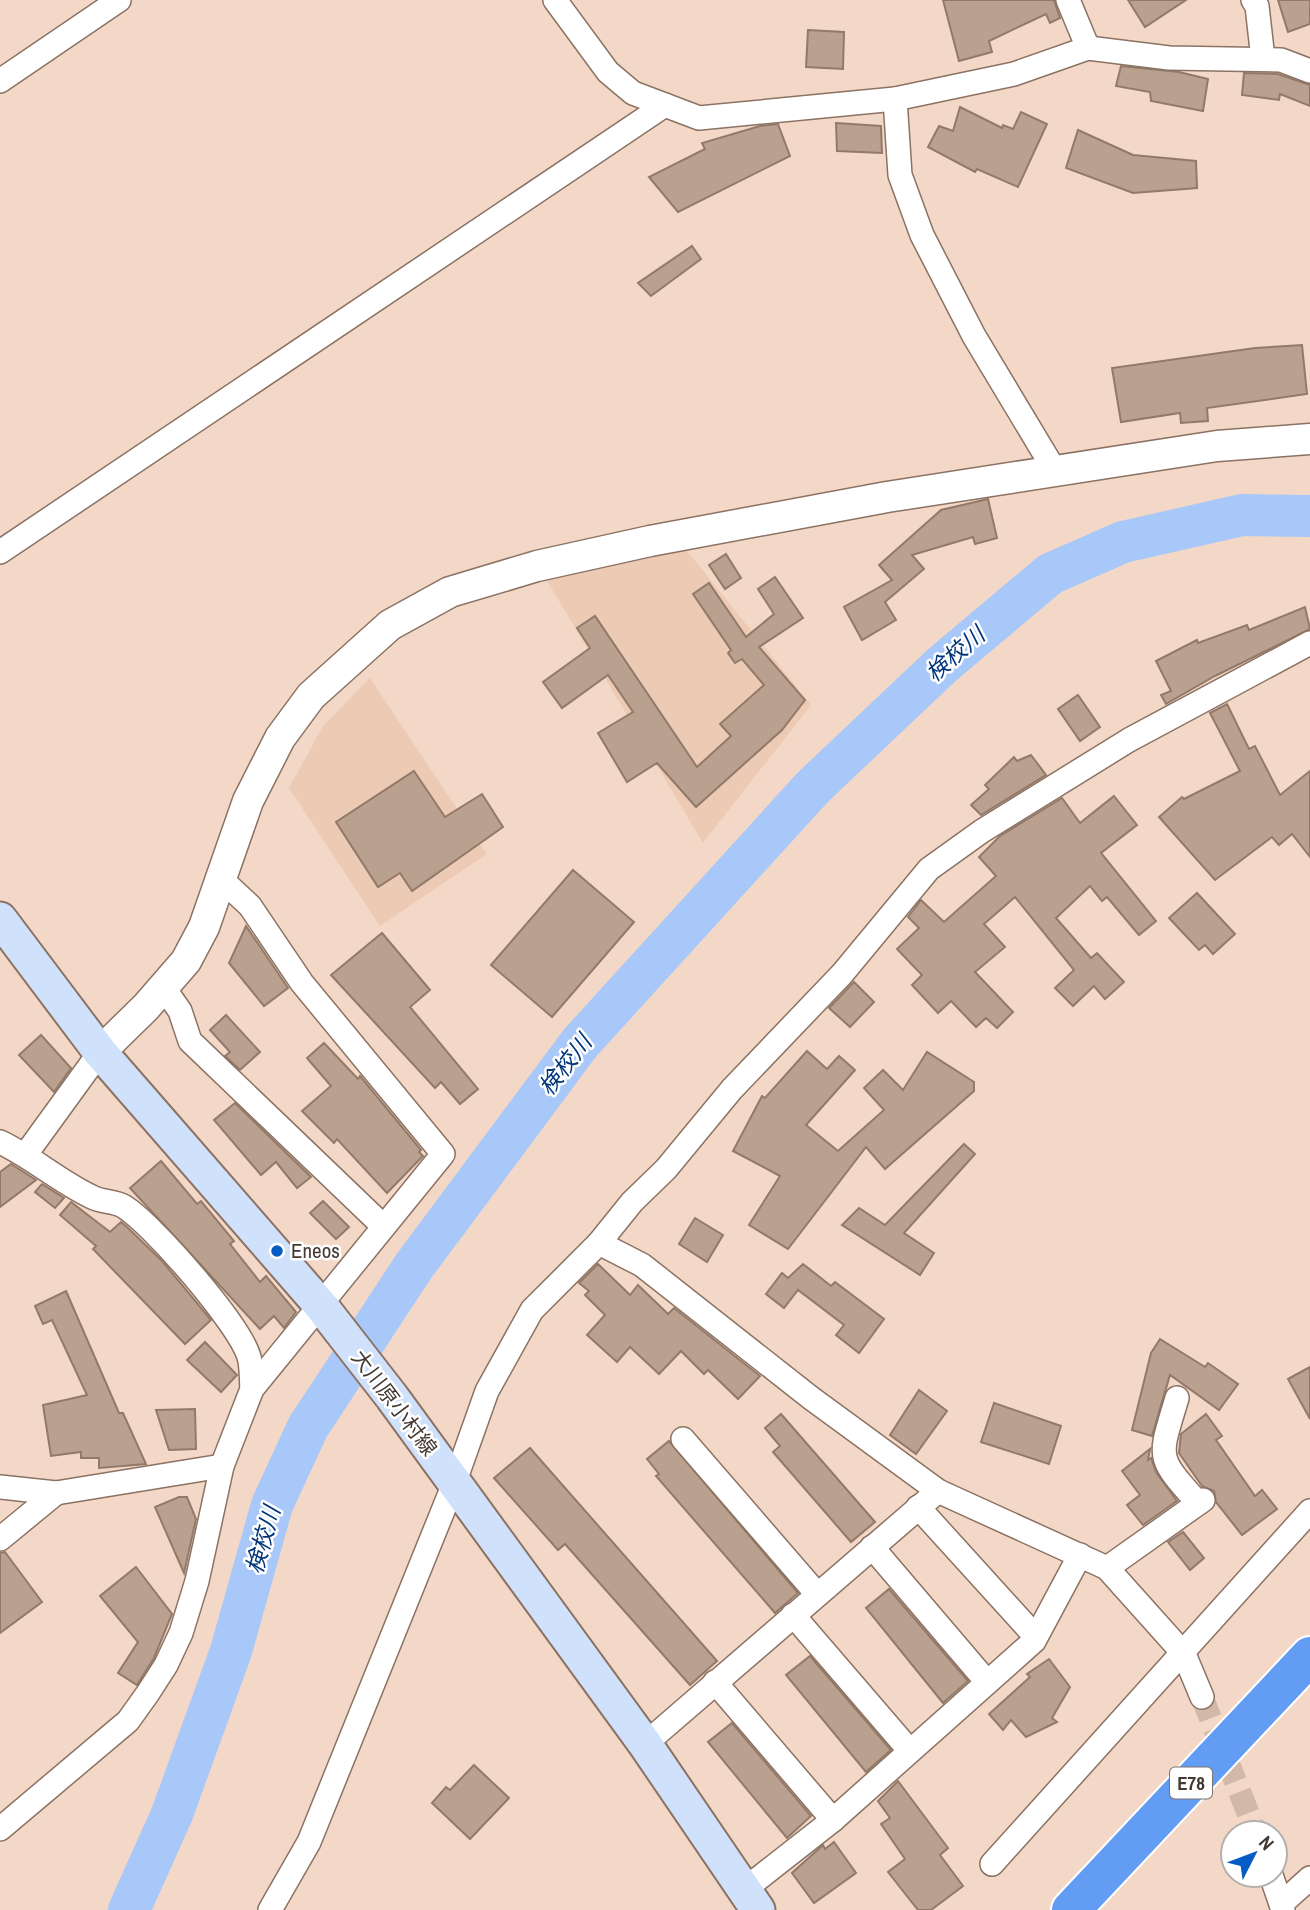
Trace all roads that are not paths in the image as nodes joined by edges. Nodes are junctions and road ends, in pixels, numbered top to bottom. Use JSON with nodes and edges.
{"nodes":[{"id":1,"x":119,"y":0,"type":"edge"},
{"id":2,"x":555,"y":0,"type":"edge"},
{"id":3,"x":1068,"y":0,"type":"edge"},
{"id":4,"x":1253,"y":0,"type":"edge"},
{"id":5,"x":1088,"y":48,"type":"junction"},
{"id":6,"x":1263,"y":60,"type":"junction"},
{"id":7,"x":1310,"y":71,"type":"edge"},
{"id":8,"x":0,"y":81,"type":"edge"},
{"id":9,"x":895,"y":99,"type":"junction"},
{"id":10,"x":665,"y":105,"type":"junction"},
{"id":11,"x":1310,"y":439,"type":"edge"},
{"id":12,"x":1055,"y":471,"type":"junction"},
{"id":13,"x":0,"y":552,"type":"edge"},
{"id":14,"x":1310,"y":643,"type":"edge"},
{"id":15,"x":220,"y":878,"type":"junction"},
{"id":16,"x":0,"y":919,"type":"edge"},
{"id":17,"x":164,"y":988,"type":"junction"},
{"id":18,"x":100,"y":1052,"type":"junction"},
{"id":19,"x":0,"y":1142,"type":"edge"},
{"id":20,"x":26,"y":1154,"type":"junction"},
{"id":21,"x":383,"y":1226,"type":"junction"},
{"id":22,"x":599,"y":1243,"type":"junction"},
{"id":23,"x":321,"y":1307,"type":"junction"},
{"id":24,"x":252,"y":1389,"type":"junction"},
{"id":25,"x":1177,"y":1398,"type":"dead end"},
{"id":26,"x":683,"y":1439,"type":"dead end"},
{"id":27,"x":222,"y":1466,"type":"junction"},
{"id":28,"x":455,"y":1481,"type":"junction"},
{"id":29,"x":0,"y":1487,"type":"edge"},
{"id":30,"x":938,"y":1491,"type":"junction"},
{"id":31,"x":57,"y":1493,"type":"junction"},
{"id":32,"x":918,"y":1507,"type":"junction"},
{"id":33,"x":1310,"y":1511,"type":"edge"},
{"id":34,"x":0,"y":1539,"type":"edge"},
{"id":35,"x":872,"y":1547,"type":"junction"},
{"id":36,"x":1080,"y":1555,"type":"junction"},
{"id":37,"x":1107,"y":1568,"type":"junction"},
{"id":38,"x":817,"y":1594,"type":"junction"},
{"id":39,"x":793,"y":1615,"type":"junction"},
{"id":40,"x":1035,"y":1636,"type":"junction"},
{"id":41,"x":1184,"y":1654,"type":"junction"},
{"id":42,"x":1310,"y":1656,"type":"edge"},
{"id":43,"x":715,"y":1682,"type":"junction"},
{"id":44,"x":987,"y":1682,"type":"junction"},
{"id":45,"x":1310,"y":1690,"type":"edge"},
{"id":46,"x":1202,"y":1698,"type":"tunnel mouth"},
{"id":47,"x":645,"y":1744,"type":"junction"},
{"id":48,"x":910,"y":1751,"type":"junction"},
{"id":49,"x":833,"y":1820,"type":"junction"},
{"id":50,"x":0,"y":1829,"type":"edge"},
{"id":51,"x":992,"y":1864,"type":"dead end"},
{"id":52,"x":1310,"y":1878,"type":"edge"},
{"id":53,"x":1276,"y":1889,"type":"edge"},
{"id":54,"x":752,"y":1899,"type":"edge"},
{"id":55,"x":1282,"y":1907,"type":"edge"},
{"id":56,"x":271,"y":1910,"type":"edge"},
{"id":57,"x":1071,"y":1910,"type":"edge"},
{"id":58,"x":1105,"y":1910,"type":"edge"}],
"edges":[{"from":1,"to":8,"type":"street"},
{"from":2,"to":10,"type":"street"},
{"from":3,"to":5,"type":"street"},
{"from":4,"to":6,"type":"street"},
{"from":5,"to":6,"type":"street"},
{"from":5,"to":9,"type":"street"},
{"from":6,"to":7,"type":"street"},
{"from":9,"to":10,"type":"street"},
{"from":9,"to":12,"type":"street"},
{"from":10,"to":13,"type":"street"},
{"from":11,"to":12,"type":"street"},
{"from":12,"to":15,"type":"street"},
{"from":14,"to":22,"type":"street"},
{"from":15,"to":17,"type":"street"},
{"from":15,"to":21,"type":"street"},
{"from":16,"to":18,"type":"main road","name":"大川原小村線"},
{"from":17,"to":18,"type":"street"},
{"from":17,"to":21,"type":"street"},
{"from":18,"to":20,"type":"street"},
{"from":18,"to":23,"type":"main road","name":"大川原小村線"},
{"from":19,"to":20,"type":"street"},
{"from":20,"to":24,"type":"street"},
{"from":21,"to":23,"type":"street"},
{"from":22,"to":28,"type":"street"},
{"from":22,"to":30,"type":"street"},
{"from":23,"to":24,"type":"street"},
{"from":23,"to":28,"type":"main road","name":"大川原小村線"},
{"from":24,"to":27,"type":"street"},
{"from":25,"to":37,"type":"street"},
{"from":26,"to":38,"type":"street"},
{"from":27,"to":31,"type":"street"},
{"from":27,"to":50,"type":"street"},
{"from":28,"to":47,"type":"main road","name":"大川原小村線"},
{"from":28,"to":56,"type":"street"},
{"from":29,"to":31,"type":"street"},
{"from":30,"to":32,"type":"street"},
{"from":30,"to":36,"type":"street"},
{"from":31,"to":34,"type":"street"},
{"from":32,"to":35,"type":"street"},
{"from":32,"to":40,"type":"street"},
{"from":33,"to":41,"type":"street"},
{"from":35,"to":38,"type":"street"},
{"from":35,"to":44,"type":"street"},
{"from":36,"to":37,"type":"street"},
{"from":36,"to":40,"type":"street"},
{"from":37,"to":41,"type":"street"},
{"from":38,"to":39,"type":"street"},
{"from":39,"to":43,"type":"street"},
{"from":39,"to":48,"type":"street"},
{"from":40,"to":44,"type":"street"},
{"from":41,"to":46,"type":"street"},
{"from":41,"to":51,"type":"street"},
{"from":42,"to":57,"type":"highway","number":"E78"},
{"from":43,"to":47,"type":"street"},
{"from":43,"to":49,"type":"street"},
{"from":44,"to":48,"type":"street"},
{"from":45,"to":58,"type":"highway","number":"E78"},
{"from":47,"to":54,"type":"main road","name":"大川原小村線"},
{"from":48,"to":49,"type":"street"},
{"from":49,"to":54,"type":"street"},
{"from":52,"to":55,"type":"street"},
{"from":53,"to":55,"type":"street"}]}
